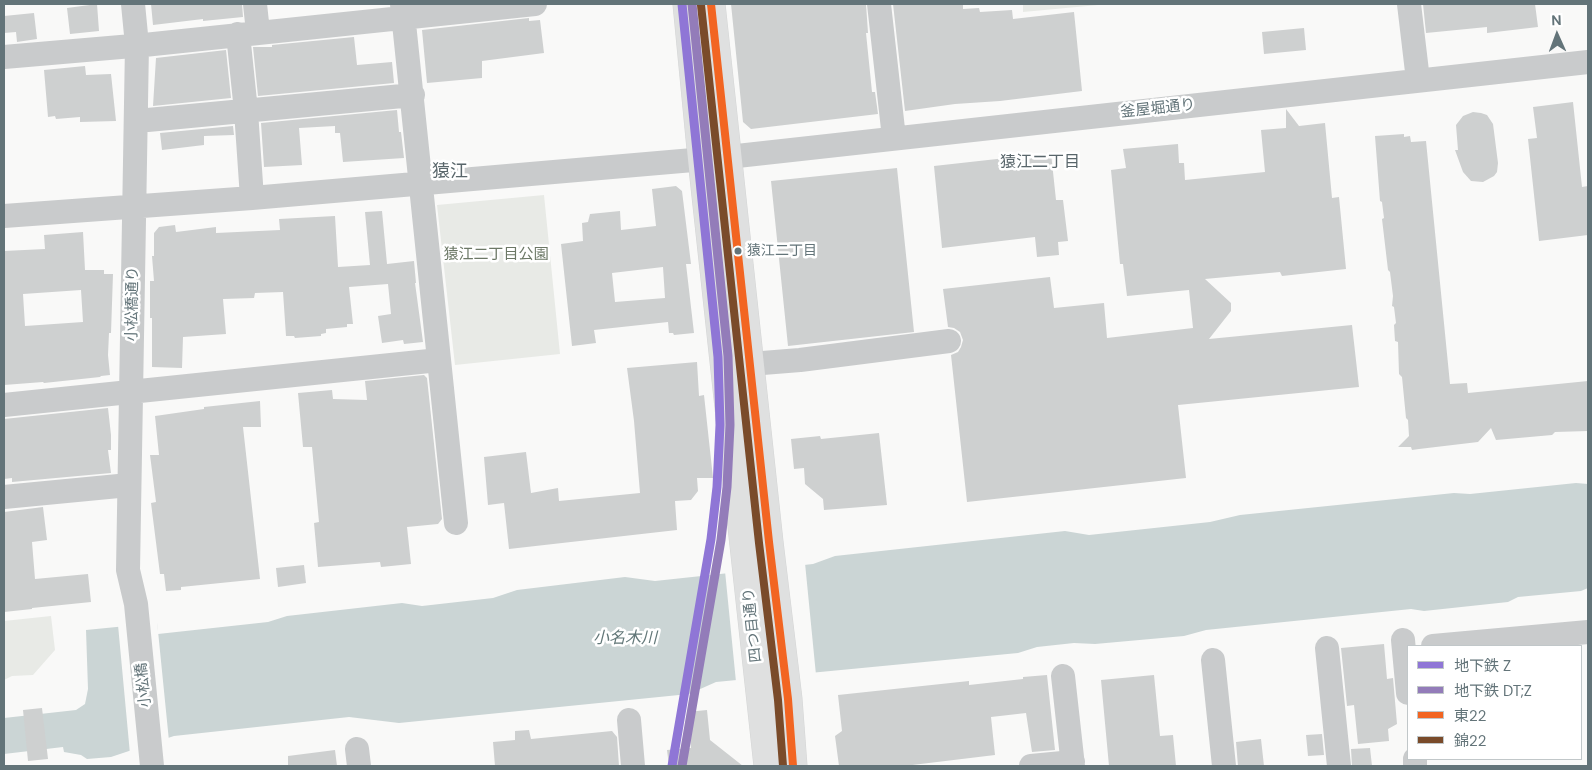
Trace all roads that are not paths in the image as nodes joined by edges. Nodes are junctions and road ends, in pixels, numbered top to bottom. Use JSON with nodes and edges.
{"nodes":[{"id":1,"x":133,"y":4,"type":"edge"},
{"id":2,"x":256,"y":4,"type":"edge"},
{"id":3,"x":535,"y":4,"type":"edge"},
{"id":4,"x":687,"y":4,"type":"edge"},
{"id":5,"x":711,"y":4,"type":"edge"},
{"id":6,"x":879,"y":4,"type":"edge"},
{"id":7,"x":1409,"y":4,"type":"edge"},
{"id":8,"x":403,"y":10,"type":"edge"},
{"id":9,"x":248,"y":33,"type":"junction"},
{"id":10,"x":137,"y":45,"type":"junction"},
{"id":11,"x":4,"y":57,"type":"edge"},
{"id":12,"x":1588,"y":62,"type":"edge"},
{"id":13,"x":1418,"y":80,"type":"junction"},
{"id":14,"x":413,"y":95,"type":"junction"},
{"id":15,"x":246,"y":111,"type":"junction"},
{"id":16,"x":137,"y":120,"type":"junction"},
{"id":17,"x":894,"y":138,"type":"junction"},
{"id":18,"x":715,"y":158,"type":"junction"},
{"id":19,"x":422,"y":183,"type":"junction"},
{"id":20,"x":252,"y":198,"type":"junction"},
{"id":21,"x":135,"y":206,"type":"junction"},
{"id":22,"x":4,"y":216,"type":"edge"},
{"id":23,"x":949,"y":341,"type":"dead end"},
{"id":24,"x":439,"y":360,"type":"junction"},
{"id":25,"x":750,"y":364,"type":"junction"},
{"id":26,"x":132,"y":391,"type":"junction"},
{"id":27,"x":4,"y":405,"type":"edge"},
{"id":28,"x":129,"y":485,"type":"junction"},
{"id":29,"x":4,"y":497,"type":"edge"},
{"id":30,"x":456,"y":523,"type":"dead end"},
{"id":31,"x":757,"y":544,"type":"junction"},
{"id":32,"x":136,"y":604,"type":"joint"},
{"id":33,"x":1588,"y":632,"type":"edge"},
{"id":34,"x":1444,"y":645,"type":"edge"},
{"id":35,"x":1405,"y":646,"type":"edge"},
{"id":36,"x":1327,"y":648,"type":"dead end"},
{"id":37,"x":1213,"y":660,"type":"dead end"},
{"id":38,"x":1063,"y":676,"type":"dead end"},
{"id":39,"x":1407,"y":677,"type":"edge"},
{"id":40,"x":775,"y":701,"type":"junction"},
{"id":41,"x":628,"y":720,"type":"dead end"},
{"id":42,"x":1073,"y":764,"type":"edge"},
{"id":43,"x":152,"y":766,"type":"edge"},
{"id":44,"x":634,"y":766,"type":"edge"},
{"id":45,"x":768,"y":766,"type":"edge"},
{"id":46,"x":793,"y":766,"type":"edge"},
{"id":47,"x":1031,"y":766,"type":"edge"},
{"id":48,"x":1224,"y":766,"type":"edge"},
{"id":49,"x":1339,"y":766,"type":"edge"}],
"edges":[{"from":1,"to":10,"type":"street","name":"小松橋通り"},
{"from":2,"to":9,"type":"street"},
{"from":3,"to":8,"type":"street"},
{"from":4,"to":18,"type":"main road"},
{"from":5,"to":18,"type":"main road"},
{"from":6,"to":17,"type":"street"},
{"from":7,"to":13,"type":"street"},
{"from":8,"to":9,"type":"street"},
{"from":8,"to":14,"type":"street"},
{"from":9,"to":10,"type":"street"},
{"from":9,"to":15,"type":"street"},
{"from":10,"to":11,"type":"street"},
{"from":10,"to":16,"type":"street","name":"小松橋通り"},
{"from":12,"to":13,"type":"street","name":"釜屋堀通り"},
{"from":13,"to":17,"type":"street","name":"釜屋堀通り"},
{"from":14,"to":15,"type":"street"},
{"from":14,"to":19,"type":"street"},
{"from":15,"to":16,"type":"street"},
{"from":15,"to":20,"type":"street"},
{"from":16,"to":21,"type":"street","name":"小松橋通り"},
{"from":17,"to":18,"type":"street","name":"釜屋堀通り"},
{"from":18,"to":19,"type":"street","name":"釜屋堀通り"},
{"from":18,"to":25,"type":"main road"},
{"from":18,"to":31,"type":"main road"},
{"from":19,"to":20,"type":"street","name":"釜屋堀通り"},
{"from":19,"to":24,"type":"street"},
{"from":20,"to":21,"type":"street","name":"釜屋堀通り"},
{"from":21,"to":22,"type":"street","name":"釜屋堀通り"},
{"from":21,"to":26,"type":"street","name":"小松橋通り"},
{"from":23,"to":25,"type":"street"},
{"from":24,"to":26,"type":"street"},
{"from":24,"to":30,"type":"street"},
{"from":25,"to":31,"type":"main road"},
{"from":26,"to":27,"type":"street"},
{"from":26,"to":28,"type":"street","name":"小松橋通り"},
{"from":28,"to":29,"type":"street"},
{"from":28,"to":32,"type":"street","name":"小松橋通り"},
{"from":31,"to":40,"type":"main road"},
{"from":32,"to":43,"type":"street","name":"小松橋"},
{"from":33,"to":34,"type":"street"},
{"from":35,"to":39,"type":"street"},
{"from":36,"to":49,"type":"street"},
{"from":37,"to":48,"type":"street"},
{"from":38,"to":42,"type":"street"},
{"from":40,"to":45,"type":"main road"},
{"from":40,"to":46,"type":"main road"},
{"from":41,"to":44,"type":"street"},
{"from":42,"to":47,"type":"street"}]}
